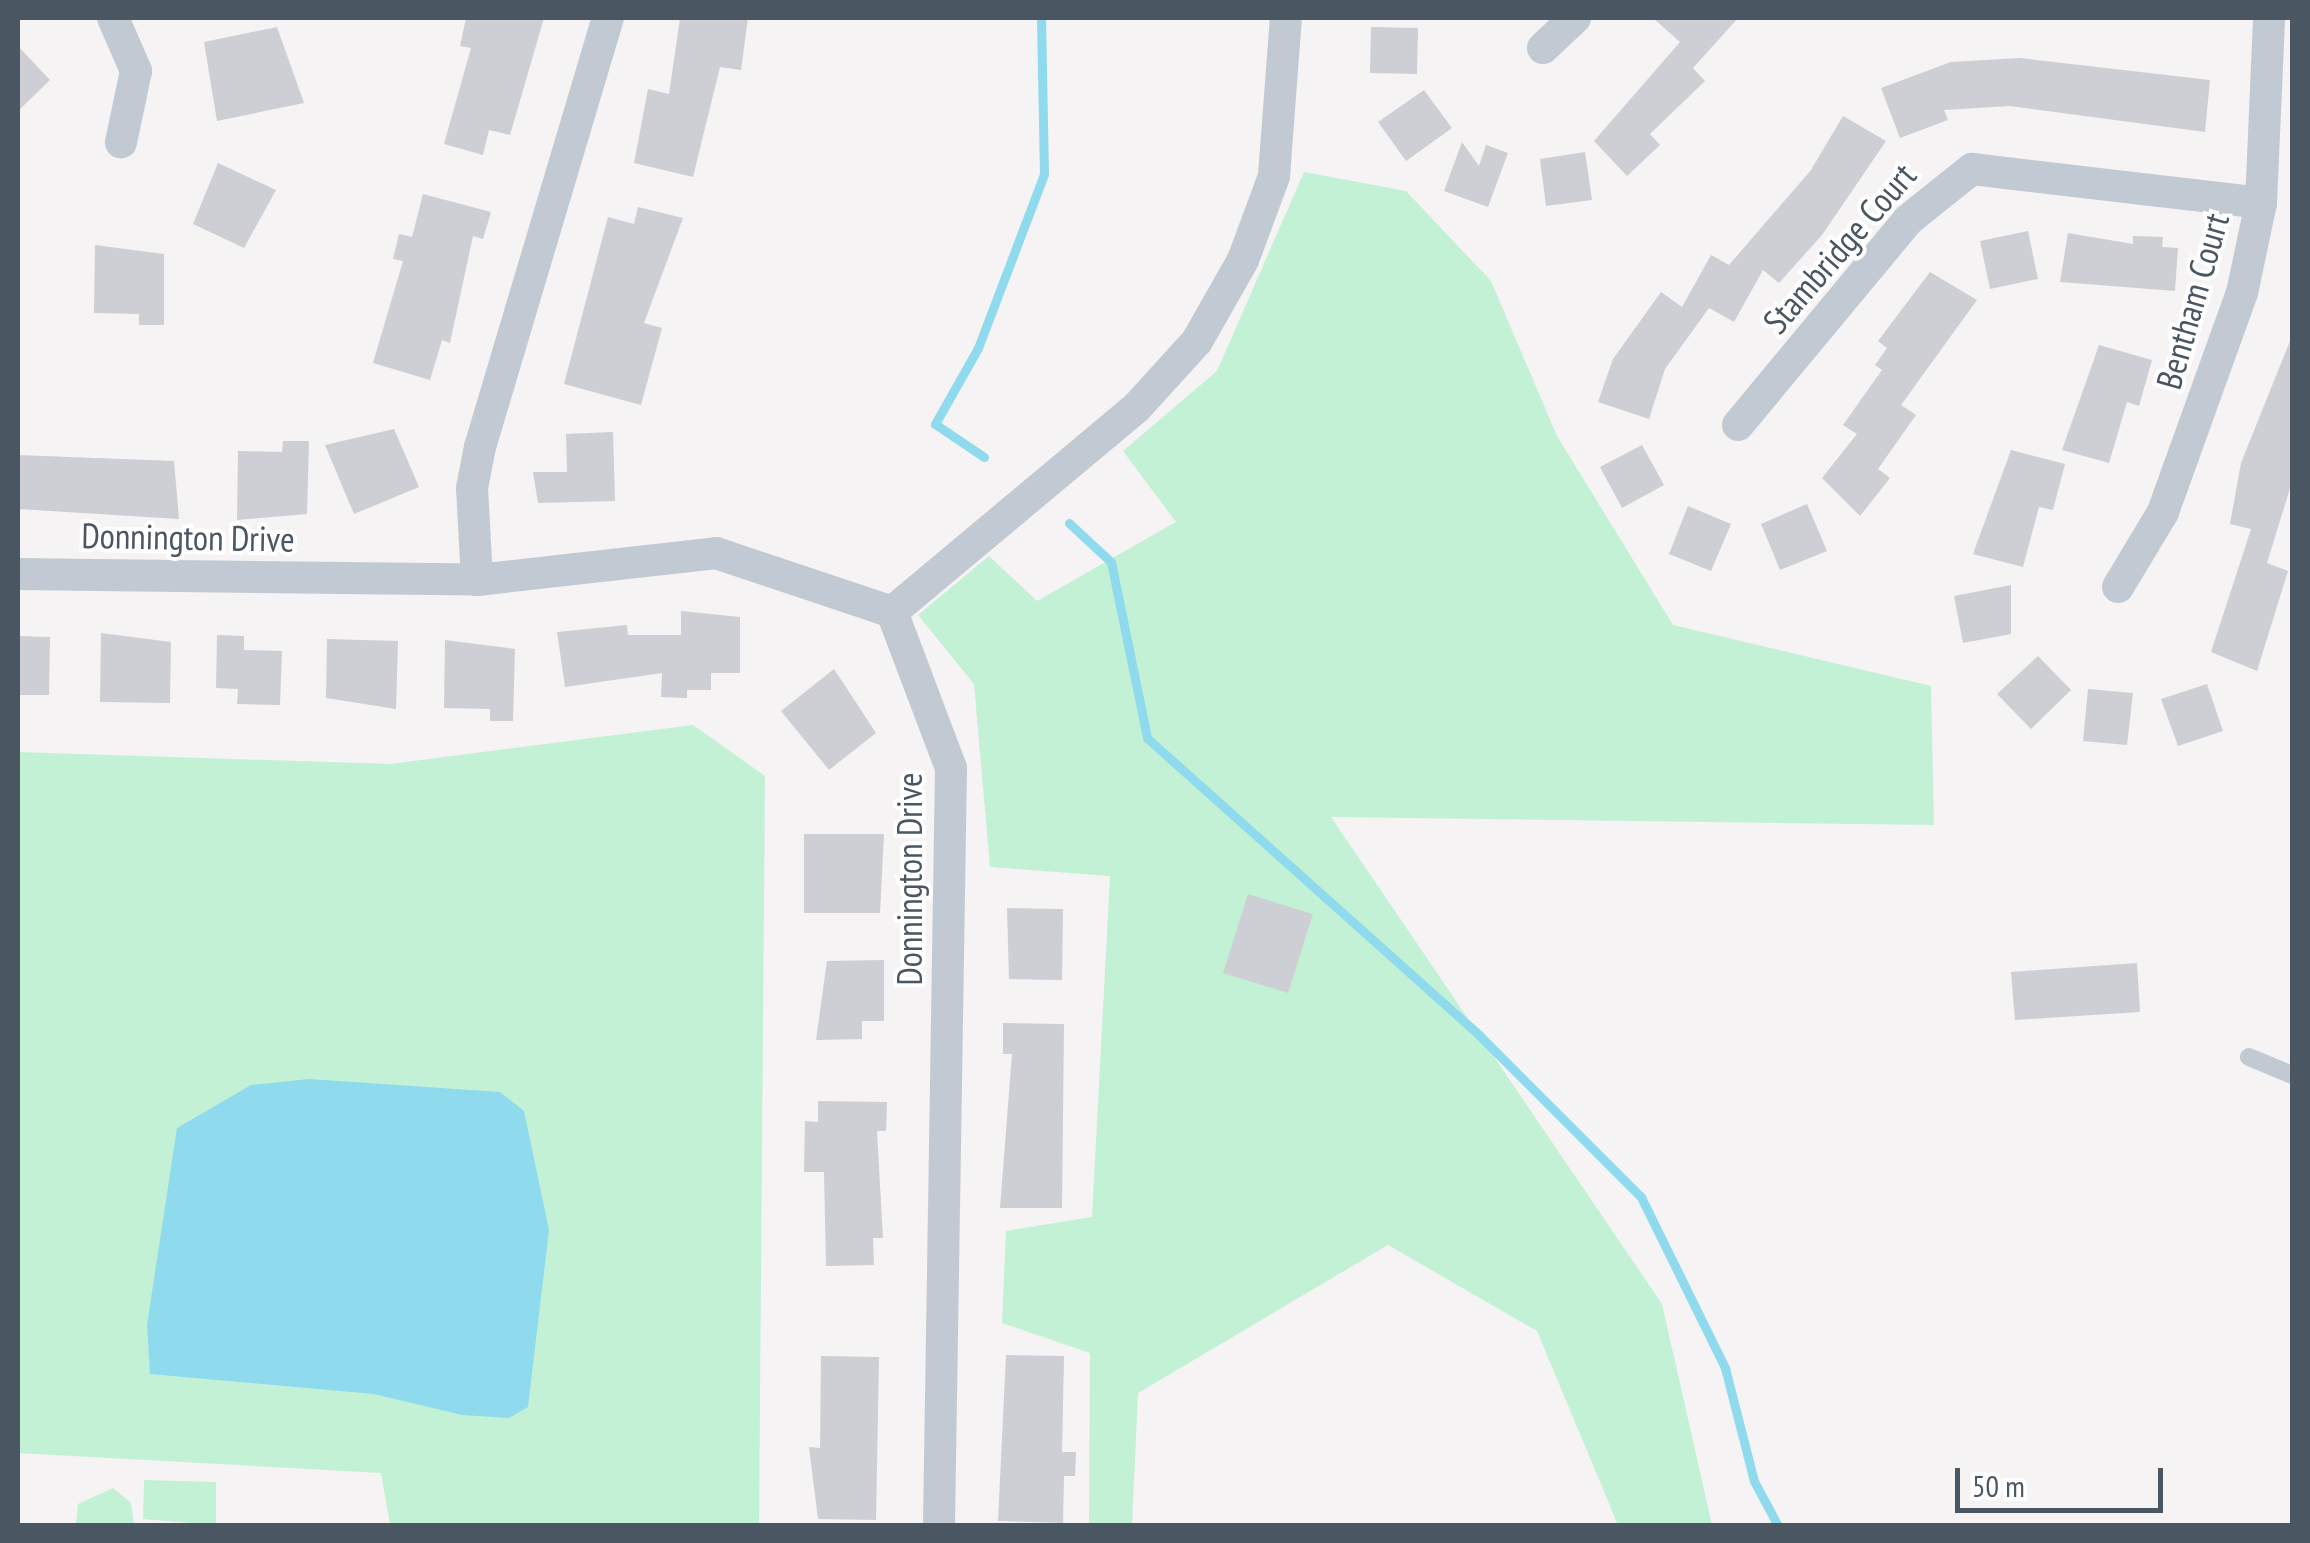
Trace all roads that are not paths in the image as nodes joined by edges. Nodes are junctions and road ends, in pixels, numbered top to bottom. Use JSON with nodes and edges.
{"nodes":[{"id":1,"x":113,"y":18,"type":"edge"},
{"id":2,"x":608,"y":18,"type":"edge"},
{"id":3,"x":1286,"y":18,"type":"edge"},
{"id":4,"x":1575,"y":18,"type":"edge"},
{"id":5,"x":2269,"y":18,"type":"edge"},
{"id":6,"x":1543,"y":48,"type":"dead end"},
{"id":7,"x":122,"y":142,"type":"dead end"},
{"id":8,"x":2260,"y":203,"type":"junction"},
{"id":9,"x":1738,"y":425,"type":"dead end"},
{"id":10,"x":18,"y":574,"type":"edge"},
{"id":11,"x":477,"y":580,"type":"junction"},
{"id":12,"x":2118,"y":587,"type":"dead end"},
{"id":13,"x":892,"y":612,"type":"junction"},
{"id":14,"x":2248,"y":1057,"type":"dead end"},
{"id":15,"x":2292,"y":1076,"type":"edge"},
{"id":16,"x":939,"y":1526,"type":"edge"}],
"edges":[{"from":1,"to":7,"type":"street"},
{"from":2,"to":11,"type":"street"},
{"from":3,"to":13,"type":"street"},
{"from":4,"to":6,"type":"street"},
{"from":5,"to":8,"type":"street","name":"Bentham Court"},
{"from":8,"to":9,"type":"street","name":"Stambridge Court"},
{"from":8,"to":12,"type":"street","name":"Bentham Court"},
{"from":10,"to":11,"type":"street","name":"Donnington Drive"},
{"from":11,"to":13,"type":"street","name":"Donnington Drive"},
{"from":13,"to":16,"type":"street","name":"Donnington Drive"},
{"from":14,"to":15,"type":"lane"}]}
